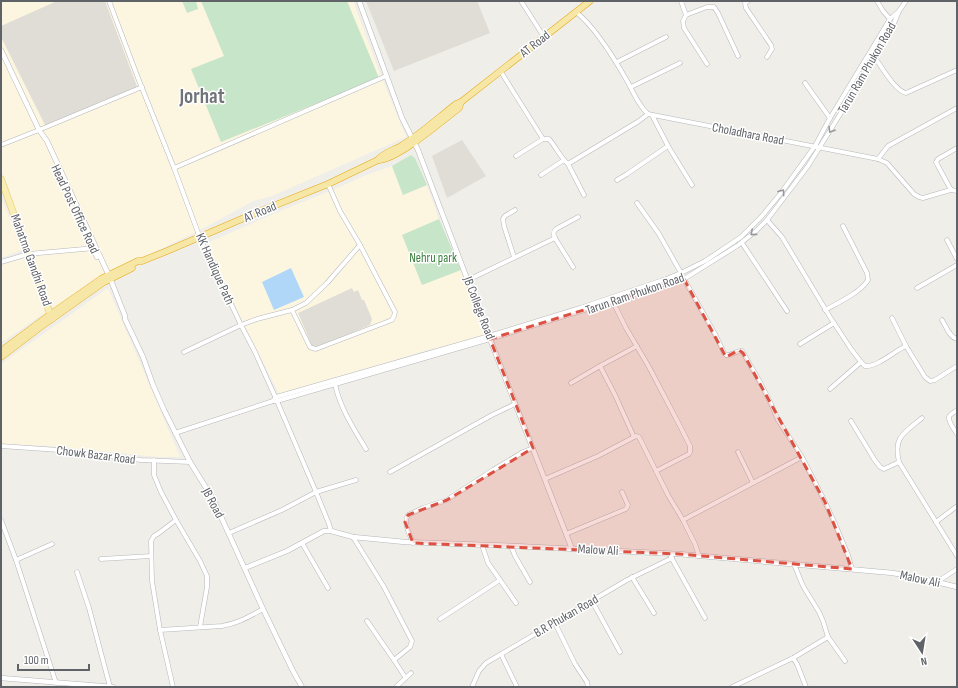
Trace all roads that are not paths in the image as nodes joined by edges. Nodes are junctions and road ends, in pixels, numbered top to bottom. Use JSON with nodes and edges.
{"nodes":[{"id":1,"x":109,"y":1,"type":"edge"},
{"id":2,"x":359,"y":1,"type":"edge"},
{"id":3,"x":521,"y":1,"type":"edge"},
{"id":4,"x":590,"y":1,"type":"edge"},
{"id":5,"x":681,"y":1,"type":"edge"},
{"id":6,"x":748,"y":1,"type":"edge"},
{"id":7,"x":877,"y":1,"type":"edge"},
{"id":8,"x":906,"y":1,"type":"edge"},
{"id":9,"x":899,"y":11,"type":"junction"},
{"id":10,"x":576,"y":12,"type":"junction"},
{"id":11,"x":686,"y":15,"type":"junction"},
{"id":12,"x":890,"y":20,"type":"junction"},
{"id":13,"x":544,"y":37,"type":"junction"},
{"id":14,"x":666,"y":37,"type":"dead end"},
{"id":15,"x":1,"y":50,"type":"edge"},
{"id":16,"x":738,"y":56,"type":"dead end"},
{"id":17,"x":767,"y":57,"type":"dead end"},
{"id":18,"x":875,"y":58,"type":"junction"},
{"id":19,"x":617,"y":62,"type":"junction"},
{"id":20,"x":680,"y":64,"type":"dead end"},
{"id":21,"x":707,"y":64,"type":"dead end"},
{"id":22,"x":957,"y":70,"type":"edge"},
{"id":23,"x":500,"y":72,"type":"junction"},
{"id":24,"x":386,"y":76,"type":"junction"},
{"id":25,"x":805,"y":82,"type":"dead end"},
{"id":26,"x":142,"y":87,"type":"junction"},
{"id":27,"x":631,"y":87,"type":"junction"},
{"id":28,"x":957,"y":108,"type":"edge"},
{"id":29,"x":650,"y":114,"type":"junction"},
{"id":30,"x":830,"y":118,"type":"junction"},
{"id":31,"x":40,"y":130,"type":"junction"},
{"id":32,"x":543,"y":139,"type":"junction"},
{"id":33,"x":413,"y":140,"type":"junction"},
{"id":34,"x":1,"y":145,"type":"edge"},
{"id":35,"x":668,"y":146,"type":"junction"},
{"id":36,"x":815,"y":146,"type":"junction"},
{"id":37,"x":821,"y":147,"type":"junction"},
{"id":38,"x":957,"y":148,"type":"edge"},
{"id":39,"x":516,"y":156,"type":"dead end"},
{"id":40,"x":878,"y":159,"type":"junction"},
{"id":41,"x":564,"y":160,"type":"junction"},
{"id":42,"x":568,"y":164,"type":"junction"},
{"id":43,"x":174,"y":168,"type":"junction"},
{"id":44,"x":541,"y":175,"type":"dead end"},
{"id":45,"x":1,"y":179,"type":"edge"},
{"id":46,"x":617,"y":180,"type":"dead end"},
{"id":47,"x":328,"y":184,"type":"junction"},
{"id":48,"x":692,"y":186,"type":"dead end"},
{"id":49,"x":951,"y":190,"type":"junction"},
{"id":50,"x":957,"y":191,"type":"edge"},
{"id":51,"x":584,"y":195,"type":"dead end"},
{"id":52,"x":637,"y":203,"type":"dead end"},
{"id":53,"x":515,"y":210,"type":"dead end"},
{"id":54,"x":578,"y":217,"type":"dead end"},
{"id":55,"x":767,"y":220,"type":"junction"},
{"id":56,"x":843,"y":226,"type":"dead end"},
{"id":57,"x":200,"y":238,"type":"junction"},
{"id":58,"x":554,"y":238,"type":"junction"},
{"id":59,"x":947,"y":240,"type":"dead end"},
{"id":60,"x":742,"y":243,"type":"junction"},
{"id":61,"x":360,"y":245,"type":"junction"},
{"id":62,"x":95,"y":248,"type":"junction"},
{"id":63,"x":28,"y":254,"type":"junction"},
{"id":64,"x":514,"y":257,"type":"junction"},
{"id":65,"x":957,"y":260,"type":"edge"},
{"id":66,"x":1,"y":262,"type":"edge"},
{"id":67,"x":957,"y":265,"type":"edge"},
{"id":68,"x":573,"y":267,"type":"dead end"},
{"id":69,"x":680,"y":273,"type":"junction"},
{"id":70,"x":108,"y":277,"type":"junction"},
{"id":71,"x":684,"y":279,"type":"junction"},
{"id":72,"x":468,"y":280,"type":"junction"},
{"id":73,"x":917,"y":288,"type":"dead end"},
{"id":74,"x":613,"y":302,"type":"junction"},
{"id":75,"x":292,"y":310,"type":"junction"},
{"id":76,"x":825,"y":310,"type":"junction"},
{"id":77,"x":786,"y":311,"type":"dead end"},
{"id":78,"x":51,"y":316,"type":"junction"},
{"id":79,"x":892,"y":318,"type":"dead end"},
{"id":80,"x":942,"y":320,"type":"dead end"},
{"id":81,"x":834,"y":323,"type":"junction"},
{"id":82,"x":240,"y":326,"type":"junction"},
{"id":83,"x":490,"y":338,"type":"junction"},
{"id":84,"x":957,"y":339,"type":"edge"},
{"id":85,"x":800,"y":344,"type":"dead end"},
{"id":86,"x":637,"y":346,"type":"junction"},
{"id":87,"x":906,"y":346,"type":"junction"},
{"id":88,"x":1,"y":351,"type":"edge"},
{"id":89,"x":184,"y":352,"type":"dead end"},
{"id":90,"x":1,"y":356,"type":"edge"},
{"id":91,"x":861,"y":362,"type":"junction"},
{"id":92,"x":600,"y":366,"type":"junction"},
{"id":93,"x":957,"y":366,"type":"edge"},
{"id":94,"x":571,"y":382,"type":"dead end"},
{"id":95,"x":335,"y":384,"type":"junction"},
{"id":96,"x":830,"y":389,"type":"dead end"},
{"id":97,"x":275,"y":400,"type":"junction"},
{"id":98,"x":515,"y":404,"type":"junction"},
{"id":99,"x":957,"y":410,"type":"edge"},
{"id":100,"x":922,"y":418,"type":"dead end"},
{"id":101,"x":851,"y":421,"type":"dead end"},
{"id":102,"x":175,"y":432,"type":"junction"},
{"id":103,"x":957,"y":434,"type":"edge"},
{"id":104,"x":634,"y":437,"type":"junction"},
{"id":105,"x":1,"y":446,"type":"edge"},
{"id":106,"x":533,"y":448,"type":"junction"},
{"id":107,"x":366,"y":449,"type":"dead end"},
{"id":108,"x":738,"y":452,"type":"dead end"},
{"id":109,"x":802,"y":457,"type":"junction"},
{"id":110,"x":154,"y":460,"type":"junction"},
{"id":111,"x":190,"y":462,"type":"junction"},
{"id":112,"x":899,"y":462,"type":"junction"},
{"id":113,"x":656,"y":470,"type":"junction"},
{"id":114,"x":390,"y":472,"type":"dead end"},
{"id":115,"x":356,"y":480,"type":"dead end"},
{"id":116,"x":545,"y":480,"type":"junction"},
{"id":117,"x":753,"y":483,"type":"junction"},
{"id":118,"x":316,"y":492,"type":"junction"},
{"id":119,"x":622,"y":492,"type":"dead end"},
{"id":120,"x":957,"y":506,"type":"edge"},
{"id":121,"x":1,"y":520,"type":"edge"},
{"id":122,"x":176,"y":520,"type":"junction"},
{"id":123,"x":683,"y":520,"type":"junction"},
{"id":124,"x":936,"y":522,"type":"junction"},
{"id":125,"x":331,"y":532,"type":"junction"},
{"id":126,"x":228,"y":533,"type":"junction"},
{"id":127,"x":566,"y":534,"type":"junction"},
{"id":128,"x":353,"y":537,"type":"junction"},
{"id":129,"x":302,"y":543,"type":"junction"},
{"id":130,"x":413,"y":543,"type":"junction"},
{"id":131,"x":52,"y":544,"type":"dead end"},
{"id":132,"x":482,"y":545,"type":"junction"},
{"id":133,"x":511,"y":546,"type":"junction"},
{"id":134,"x":572,"y":549,"type":"junction"},
{"id":135,"x":151,"y":556,"type":"junction"},
{"id":136,"x":671,"y":556,"type":"junction"},
{"id":137,"x":699,"y":556,"type":"junction"},
{"id":138,"x":957,"y":556,"type":"edge"},
{"id":139,"x":101,"y":559,"type":"dead end"},
{"id":140,"x":16,"y":560,"type":"junction"},
{"id":141,"x":794,"y":564,"type":"junction"},
{"id":142,"x":245,"y":568,"type":"junction"},
{"id":143,"x":852,"y":569,"type":"junction"},
{"id":144,"x":957,"y":569,"type":"edge"},
{"id":145,"x":77,"y":572,"type":"dead end"},
{"id":146,"x":632,"y":577,"type":"junction"},
{"id":147,"x":500,"y":580,"type":"junction"},
{"id":148,"x":530,"y":582,"type":"dead end"},
{"id":149,"x":937,"y":582,"type":"junction"},
{"id":150,"x":957,"y":587,"type":"edge"},
{"id":151,"x":328,"y":588,"type":"dead end"},
{"id":152,"x":592,"y":601,"type":"junction"},
{"id":153,"x":516,"y":604,"type":"dead end"},
{"id":154,"x":263,"y":609,"type":"junction"},
{"id":155,"x":654,"y":613,"type":"dead end"},
{"id":156,"x":705,"y":618,"type":"dead end"},
{"id":157,"x":440,"y":619,"type":"dead end"},
{"id":158,"x":367,"y":621,"type":"dead end"},
{"id":159,"x":555,"y":623,"type":"junction"},
{"id":160,"x":200,"y":627,"type":"junction"},
{"id":161,"x":160,"y":630,"type":"junction"},
{"id":162,"x":828,"y":637,"type":"junction"},
{"id":163,"x":620,"y":652,"type":"dead end"},
{"id":164,"x":501,"y":654,"type":"junction"},
{"id":165,"x":793,"y":658,"type":"junction"},
{"id":166,"x":394,"y":660,"type":"junction"},
{"id":167,"x":845,"y":661,"type":"dead end"},
{"id":168,"x":411,"y":673,"type":"dead end"},
{"id":169,"x":405,"y":677,"type":"junction"},
{"id":170,"x":1,"y":678,"type":"edge"},
{"id":171,"x":56,"y":683,"type":"junction"},
{"id":172,"x":110,"y":687,"type":"edge"},
{"id":173,"x":113,"y":687,"type":"edge"},
{"id":174,"x":173,"y":687,"type":"edge"},
{"id":175,"x":302,"y":687,"type":"edge"},
{"id":176,"x":396,"y":687,"type":"edge"},
{"id":177,"x":472,"y":687,"type":"edge"},
{"id":178,"x":517,"y":687,"type":"edge"},
{"id":179,"x":588,"y":687,"type":"edge"},
{"id":180,"x":732,"y":687,"type":"edge"},
{"id":181,"x":806,"y":687,"type":"edge"}],
"edges":[{"from":1,"to":26,"type":"street","name":"KK Handique Path"},
{"from":2,"to":24,"type":"street","name":"JB College Road"},
{"from":3,"to":13,"type":"street"},
{"from":4,"to":10,"type":"highway","name":"AT Road"},
{"from":5,"to":11,"type":"street"},
{"from":6,"to":17,"type":"street"},
{"from":7,"to":12,"type":"street"},
{"from":8,"to":9,"type":"street","name":"Tarun Ram Phukon Road"},
{"from":9,"to":12,"type":"street","name":"Tarun Ram Phukon Road"},
{"from":9,"to":18,"type":"street","name":"Tarun Ram Phukon Road"},
{"from":10,"to":13,"type":"highway","name":"AT Road"},
{"from":10,"to":19,"type":"street"},
{"from":11,"to":16,"type":"street"},
{"from":11,"to":21,"type":"street"},
{"from":12,"to":30,"type":"street","name":"Tarun Ram Phukon Road"},
{"from":13,"to":23,"type":"highway","name":"AT Road"},
{"from":14,"to":19,"type":"street"},
{"from":15,"to":31,"type":"street","name":"Head Post Office Road"},
{"from":18,"to":22,"type":"street"},
{"from":18,"to":37,"type":"street","name":"Tarun Ram Phukon Road","one_way":true},
{"from":19,"to":27,"type":"street"},
{"from":20,"to":27,"type":"street"},
{"from":23,"to":32,"type":"street"},
{"from":23,"to":33,"type":"highway","name":"AT Road"},
{"from":24,"to":33,"type":"street","name":"JB College Road"},
{"from":24,"to":43,"type":"street"},
{"from":25,"to":30,"type":"street"},
{"from":26,"to":31,"type":"street"},
{"from":26,"to":43,"type":"street","name":"KK Handique Path"},
{"from":27,"to":29,"type":"street"},
{"from":28,"to":40,"type":"street"},
{"from":29,"to":35,"type":"street"},
{"from":29,"to":36,"type":"street","name":"Choladhara Road"},
{"from":29,"to":42,"type":"street"},
{"from":30,"to":36,"type":"street","name":"Tarun Ram Phukon Road"},
{"from":31,"to":34,"type":"street"},
{"from":31,"to":62,"type":"street","name":"Head Post Office Road"},
{"from":32,"to":39,"type":"street"},
{"from":32,"to":41,"type":"street"},
{"from":33,"to":47,"type":"highway","name":"AT Road"},
{"from":33,"to":72,"type":"street","name":"JB College Road"},
{"from":35,"to":46,"type":"street"},
{"from":35,"to":48,"type":"street"},
{"from":36,"to":37,"type":"street","name":"Choladhara Road"},
{"from":69,"to":36,"type":"street","name":"Tarun Ram Phukon Road","one_way":true},
{"from":37,"to":40,"type":"street","name":"Choladhara Road"},
{"from":37,"to":55,"type":"street","name":"Tarun Ram Phukon Road"},
{"from":38,"to":49,"type":"street"},
{"from":40,"to":49,"type":"street","name":"Choladhara Road"},
{"from":41,"to":42,"type":"street"},
{"from":41,"to":44,"type":"street"},
{"from":42,"to":51,"type":"street"},
{"from":43,"to":57,"type":"street","name":"KK Handique Path"},
{"from":45,"to":63,"type":"main road","name":"Mahatma Gandhi Road"},
{"from":47,"to":57,"type":"highway","name":"AT Road"},
{"from":47,"to":61,"type":"street"},
{"from":49,"to":50,"type":"street","name":"Choladhara Road"},
{"from":52,"to":69,"type":"street"},
{"from":53,"to":64,"type":"street"},
{"from":54,"to":58,"type":"street"},
{"from":55,"to":60,"type":"street","name":"Tarun Ram Phukon Road","one_way":true},
{"from":55,"to":76,"type":"street"},
{"from":56,"to":76,"type":"street"},
{"from":57,"to":70,"type":"highway","name":"AT Road"},
{"from":57,"to":82,"type":"street","name":"KK Handique Path"},
{"from":58,"to":64,"type":"street"},
{"from":58,"to":68,"type":"street"},
{"from":59,"to":65,"type":"street"},
{"from":60,"to":71,"type":"street","name":"Tarun Ram Phukon Road"},
{"from":60,"to":77,"type":"street"},
{"from":61,"to":75,"type":"street"},
{"from":61,"to":75,"type":"street"},
{"from":62,"to":63,"type":"street"},
{"from":62,"to":70,"type":"street","name":"Head Post Office Road"},
{"from":63,"to":66,"type":"street"},
{"from":63,"to":78,"type":"main road","name":"Mahatma Gandhi Road"},
{"from":64,"to":72,"type":"street"},
{"from":67,"to":73,"type":"street"},
{"from":69,"to":83,"type":"street","name":"Tarun Ram Phukon Road"},
{"from":70,"to":78,"type":"highway","name":"AT Road"},
{"from":70,"to":102,"type":"street","name":"JB Road"},
{"from":71,"to":74,"type":"street","name":"Tarun Ram Phukon Road"},
{"from":71,"to":109,"type":"street"},
{"from":72,"to":83,"type":"street","name":"JB College Road"},
{"from":74,"to":83,"type":"street","name":"Tarun Ram Phukon Road"},
{"from":74,"to":86,"type":"street"},
{"from":75,"to":82,"type":"street"},
{"from":76,"to":81,"type":"street"},
{"from":78,"to":88,"type":"highway","name":"AT Road"},
{"from":78,"to":90,"type":"highway","name":"AT Road"},
{"from":79,"to":87,"type":"street"},
{"from":80,"to":84,"type":"street"},
{"from":81,"to":85,"type":"street"},
{"from":81,"to":91,"type":"street"},
{"from":82,"to":89,"type":"street"},
{"from":82,"to":97,"type":"street","name":"KK Handique Path"},
{"from":83,"to":95,"type":"street","name":"Tarun Ram Phukon Road"},
{"from":83,"to":97,"type":"street","name":"Tarun Ram Phukon Road"},
{"from":83,"to":98,"type":"street","name":"JB College Road"},
{"from":86,"to":92,"type":"street"},
{"from":86,"to":113,"type":"street"},
{"from":87,"to":91,"type":"street"},
{"from":87,"to":93,"type":"street"},
{"from":91,"to":96,"type":"street"},
{"from":92,"to":94,"type":"street"},
{"from":92,"to":104,"type":"street"},
{"from":95,"to":97,"type":"street","name":"Tarun Ram Phukon Road"},
{"from":95,"to":107,"type":"street"},
{"from":97,"to":102,"type":"street","name":"Tarun Ram Phukon Road"},
{"from":97,"to":118,"type":"street","name":"KK Handique Path"},
{"from":98,"to":106,"type":"street","name":"JB College Road"},
{"from":98,"to":114,"type":"street"},
{"from":99,"to":103,"type":"street"},
{"from":100,"to":112,"type":"street"},
{"from":101,"to":112,"type":"street"},
{"from":102,"to":111,"type":"street","name":"JB Road"},
{"from":104,"to":113,"type":"street"},
{"from":104,"to":116,"type":"street"},
{"from":105,"to":110,"type":"street","name":"Chowk Bazar Road"},
{"from":106,"to":116,"type":"street","name":"JB College Road"},
{"from":106,"to":130,"type":"street"},
{"from":108,"to":117,"type":"street"},
{"from":109,"to":117,"type":"street"},
{"from":109,"to":143,"type":"street"},
{"from":110,"to":111,"type":"street","name":"Chowk Bazar Road"},
{"from":110,"to":122,"type":"street"},
{"from":111,"to":126,"type":"street","name":"JB Road"},
{"from":112,"to":124,"type":"street"},
{"from":113,"to":123,"type":"street"},
{"from":115,"to":118,"type":"street"},
{"from":116,"to":127,"type":"street","name":"JB College Road"},
{"from":117,"to":123,"type":"street"},
{"from":118,"to":125,"type":"street","name":"KK Handique Path"},
{"from":118,"to":126,"type":"street"},
{"from":119,"to":127,"type":"street"},
{"from":120,"to":124,"type":"street"},
{"from":121,"to":140,"type":"street"},
{"from":122,"to":135,"type":"street"},
{"from":122,"to":160,"type":"street"},
{"from":123,"to":137,"type":"street"},
{"from":124,"to":138,"type":"street"},
{"from":125,"to":128,"type":"street","name":"Malow Ali"},
{"from":125,"to":129,"type":"street"},
{"from":126,"to":142,"type":"street","name":"JB Road"},
{"from":127,"to":134,"type":"street","name":"JB College Road"},
{"from":128,"to":130,"type":"street","name":"Malow Ali"},
{"from":128,"to":166,"type":"street"},
{"from":129,"to":142,"type":"street"},
{"from":129,"to":151,"type":"street"},
{"from":130,"to":132,"type":"street","name":"Malow Ali"},
{"from":131,"to":140,"type":"street"},
{"from":132,"to":133,"type":"street","name":"Malow Ali"},
{"from":132,"to":147,"type":"street"},
{"from":133,"to":134,"type":"street","name":"Malow Ali"},
{"from":133,"to":148,"type":"street"},
{"from":134,"to":136,"type":"street","name":"Malow Ali"},
{"from":135,"to":139,"type":"street"},
{"from":135,"to":161,"type":"street"},
{"from":136,"to":137,"type":"street","name":"Malow Ali"},
{"from":136,"to":146,"type":"street","name":"B.R Phukan Road"},
{"from":136,"to":156,"type":"street"},
{"from":137,"to":141,"type":"street","name":"Malow Ali"},
{"from":140,"to":171,"type":"street"},
{"from":141,"to":143,"type":"street","name":"Malow Ali"},
{"from":141,"to":162,"type":"street"},
{"from":142,"to":154,"type":"street","name":"JB Road"},
{"from":143,"to":149,"type":"street","name":"Malow Ali"},
{"from":144,"to":149,"type":"street"},
{"from":145,"to":172,"type":"street"},
{"from":146,"to":152,"type":"street","name":"B.R Phukan Road"},
{"from":146,"to":155,"type":"street"},
{"from":147,"to":153,"type":"street"},
{"from":147,"to":157,"type":"street"},
{"from":149,"to":150,"type":"street","name":"Malow Ali"},
{"from":152,"to":159,"type":"street","name":"B.R Phukan Road"},
{"from":152,"to":163,"type":"street"},
{"from":154,"to":160,"type":"street"},
{"from":154,"to":175,"type":"street","name":"JB Road"},
{"from":158,"to":166,"type":"street"},
{"from":159,"to":164,"type":"street","name":"B.R Phukan Road"},
{"from":159,"to":179,"type":"street"},
{"from":160,"to":161,"type":"street"},
{"from":161,"to":174,"type":"street"},
{"from":162,"to":165,"type":"street"},
{"from":162,"to":167,"type":"street"},
{"from":164,"to":177,"type":"street","name":"B.R Phukan Road"},
{"from":164,"to":178,"type":"street"},
{"from":165,"to":180,"type":"street"},
{"from":165,"to":181,"type":"street"},
{"from":166,"to":169,"type":"street"},
{"from":168,"to":169,"type":"street"},
{"from":169,"to":176,"type":"street"},
{"from":170,"to":171,"type":"street"},
{"from":171,"to":172,"type":"street"},
{"from":172,"to":173,"type":"street"}]}
